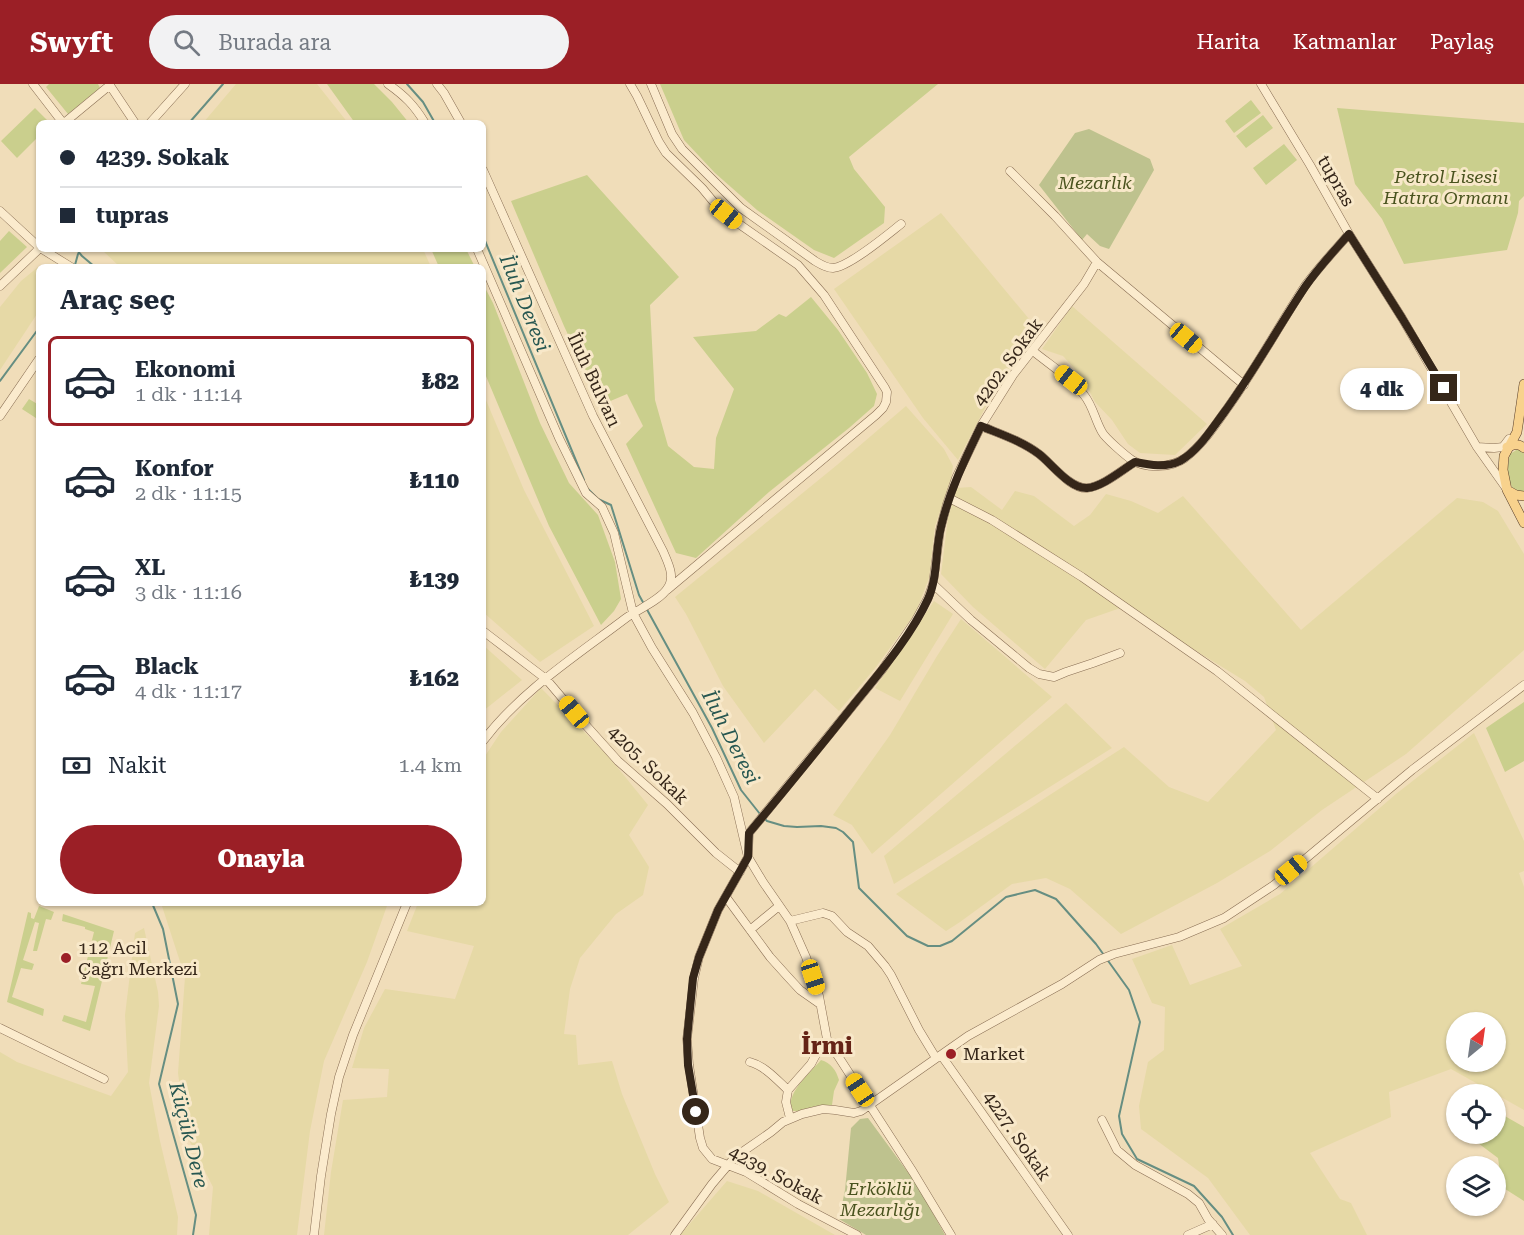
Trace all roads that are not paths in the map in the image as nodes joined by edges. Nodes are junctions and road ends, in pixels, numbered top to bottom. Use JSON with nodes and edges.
{"nodes":[{"id":1,"x":185,"y":84,"type":"edge"},
{"id":2,"x":388,"y":84,"type":"edge"},
{"id":3,"x":437,"y":84,"type":"edge"},
{"id":4,"x":630,"y":84,"type":"edge"},
{"id":5,"x":651,"y":84,"type":"edge"},
{"id":6,"x":1261,"y":84,"type":"edge"},
{"id":7,"x":109,"y":85,"type":"edge"},
{"id":8,"x":38,"y":86,"type":"edge"},
{"id":9,"x":62,"y":120,"type":"edge"},
{"id":10,"x":68,"y":120,"type":"edge"},
{"id":11,"x":133,"y":120,"type":"edge"},
{"id":12,"x":153,"y":120,"type":"edge"},
{"id":13,"x":423,"y":120,"type":"edge"},
{"id":14,"x":459,"y":120,"type":"edge"},
{"id":15,"x":1010,"y":171,"type":"dead end"},
{"id":16,"x":486,"y":177,"type":"edge"},
{"id":17,"x":0,"y":211,"type":"edge"},
{"id":18,"x":901,"y":224,"type":"dead end"},
{"id":19,"x":1349,"y":234,"type":"junction"},
{"id":20,"x":36,"y":244,"type":"edge"},
{"id":21,"x":36,"y":252,"type":"edge"},
{"id":22,"x":47,"y":252,"type":"edge"},
{"id":23,"x":1096,"y":262,"type":"junction"},
{"id":24,"x":66,"y":264,"type":"edge"},
{"id":25,"x":486,"y":270,"type":"edge"},
{"id":26,"x":0,"y":286,"type":"edge"},
{"id":27,"x":1033,"y":351,"type":"junction"},
{"id":28,"x":36,"y":363,"type":"edge"},
{"id":29,"x":1524,"y":384,"type":"edge"},
{"id":30,"x":1244,"y":385,"type":"junction"},
{"id":31,"x":0,"y":416,"type":"edge"},
{"id":32,"x":981,"y":426,"type":"junction"},
{"id":33,"x":1477,"y":447,"type":"junction"},
{"id":34,"x":1505,"y":447,"type":"junction"},
{"id":35,"x":1524,"y":448,"type":"edge"},
{"id":36,"x":1135,"y":462,"type":"junction"},
{"id":37,"x":1507,"y":490,"type":"junction"},
{"id":38,"x":1524,"y":496,"type":"edge"},
{"id":39,"x":949,"y":498,"type":"junction"},
{"id":40,"x":1524,"y":523,"type":"edge"},
{"id":41,"x":933,"y":584,"type":"junction"},
{"id":42,"x":667,"y":590,"type":"junction"},
{"id":43,"x":635,"y":611,"type":"junction"},
{"id":44,"x":486,"y":633,"type":"edge"},
{"id":45,"x":1120,"y":653,"type":"dead end"},
{"id":46,"x":546,"y":679,"type":"junction"},
{"id":47,"x":1524,"y":686,"type":"edge"},
{"id":48,"x":486,"y":737,"type":"edge"},
{"id":49,"x":1377,"y":799,"type":"junction"},
{"id":50,"x":760,"y":821,"type":"joint"},
{"id":51,"x":748,"y":857,"type":"junction"},
{"id":52,"x":740,"y":872,"type":"junction"},
{"id":53,"x":726,"y":897,"type":"junction"},
{"id":54,"x":406,"y":906,"type":"edge"},
{"id":55,"x":780,"y":906,"type":"junction"},
{"id":56,"x":790,"y":921,"type":"junction"},
{"id":57,"x":750,"y":930,"type":"junction"},
{"id":58,"x":820,"y":1004,"type":"junction"},
{"id":59,"x":0,"y":1028,"type":"edge"},
{"id":60,"x":828,"y":1039,"type":"junction"},
{"id":61,"x":938,"y":1056,"type":"junction"},
{"id":62,"x":750,"y":1062,"type":"dead end"},
{"id":63,"x":104,"y":1079,"type":"dead end"},
{"id":64,"x":788,"y":1090,"type":"junction"},
{"id":65,"x":870,"y":1106,"type":"junction"},
{"id":66,"x":790,"y":1118,"type":"junction"},
{"id":67,"x":1102,"y":1120,"type":"dead end"},
{"id":68,"x":728,"y":1165,"type":"junction"},
{"id":69,"x":1213,"y":1224,"type":"junction"},
{"id":70,"x":314,"y":1235,"type":"edge"},
{"id":71,"x":675,"y":1235,"type":"edge"},
{"id":72,"x":857,"y":1235,"type":"edge"},
{"id":73,"x":951,"y":1235,"type":"edge"},
{"id":74,"x":1068,"y":1235,"type":"edge"},
{"id":75,"x":1188,"y":1235,"type":"edge"},
{"id":76,"x":1222,"y":1235,"type":"edge"}],
"edges":[{"from":1,"to":12,"type":"street"},
{"from":2,"to":13,"type":"street"},
{"from":3,"to":14,"type":"street"},
{"from":4,"to":42,"type":"street"},
{"from":5,"to":18,"type":"street"},
{"from":6,"to":19,"type":"street","name":"tupras"},
{"from":7,"to":10,"type":"street"},
{"from":7,"to":11,"type":"street"},
{"from":8,"to":9,"type":"street"},
{"from":15,"to":23,"type":"street"},
{"from":16,"to":42,"type":"street","name":"İluh Bulvarı"},
{"from":17,"to":20,"type":"street"},
{"from":19,"to":30,"type":"street"},
{"from":19,"to":33,"type":"street","name":"tupras"},
{"from":21,"to":26,"type":"street"},
{"from":22,"to":24,"type":"street"},
{"from":23,"to":27,"type":"street","name":"4202. Sokak"},
{"from":23,"to":30,"type":"street"},
{"from":25,"to":43,"type":"street"},
{"from":27,"to":32,"type":"street","name":"4202. Sokak"},
{"from":27,"to":36,"type":"street"},
{"from":28,"to":31,"type":"street"},
{"from":29,"to":34,"type":"main road"},
{"from":30,"to":36,"type":"street"},
{"from":32,"to":36,"type":"street"},
{"from":32,"to":39,"type":"street","name":"4202. Sokak"},
{"from":33,"to":34,"type":"street"},
{"from":33,"to":37,"type":"street","name":"tupras"},
{"from":34,"to":35,"type":"main road"},
{"from":34,"to":37,"type":"main road"},
{"from":37,"to":38,"type":"main road"},
{"from":37,"to":40,"type":"main road"},
{"from":39,"to":41,"type":"street","name":"4202. Sokak"},
{"from":39,"to":49,"type":"street"},
{"from":41,"to":45,"type":"street"},
{"from":41,"to":50,"type":"street","name":"4202. Sokak"},
{"from":42,"to":43,"type":"street"},
{"from":43,"to":46,"type":"street"},
{"from":43,"to":51,"type":"street"},
{"from":44,"to":46,"type":"street","name":"4205. Sokak"},
{"from":46,"to":48,"type":"street"},
{"from":46,"to":52,"type":"street","name":"4205. Sokak"},
{"from":47,"to":49,"type":"street"},
{"from":49,"to":61,"type":"street"},
{"from":50,"to":51,"type":"street","name":"4239. Sokak"},
{"from":51,"to":52,"type":"street","name":"4239. Sokak"},
{"from":51,"to":55,"type":"street"},
{"from":52,"to":53,"type":"street","name":"4239. Sokak"},
{"from":53,"to":57,"type":"street"},
{"from":53,"to":68,"type":"street","name":"4239. Sokak"},
{"from":54,"to":70,"type":"street"},
{"from":55,"to":56,"type":"street"},
{"from":55,"to":57,"type":"street"},
{"from":56,"to":58,"type":"street"},
{"from":56,"to":61,"type":"street","name":"4227. Sokak"},
{"from":57,"to":58,"type":"street"},
{"from":58,"to":60,"type":"street"},
{"from":59,"to":63,"type":"street"},
{"from":60,"to":64,"type":"street"},
{"from":60,"to":65,"type":"street"},
{"from":61,"to":65,"type":"street"},
{"from":61,"to":74,"type":"street","name":"4227. Sokak"},
{"from":62,"to":64,"type":"street"},
{"from":64,"to":66,"type":"street"},
{"from":65,"to":66,"type":"street"},
{"from":65,"to":73,"type":"street"},
{"from":66,"to":68,"type":"street"},
{"from":67,"to":69,"type":"street"},
{"from":68,"to":71,"type":"street"},
{"from":68,"to":72,"type":"street","name":"4239. Sokak"},
{"from":69,"to":75,"type":"street"},
{"from":69,"to":76,"type":"street"}]}
